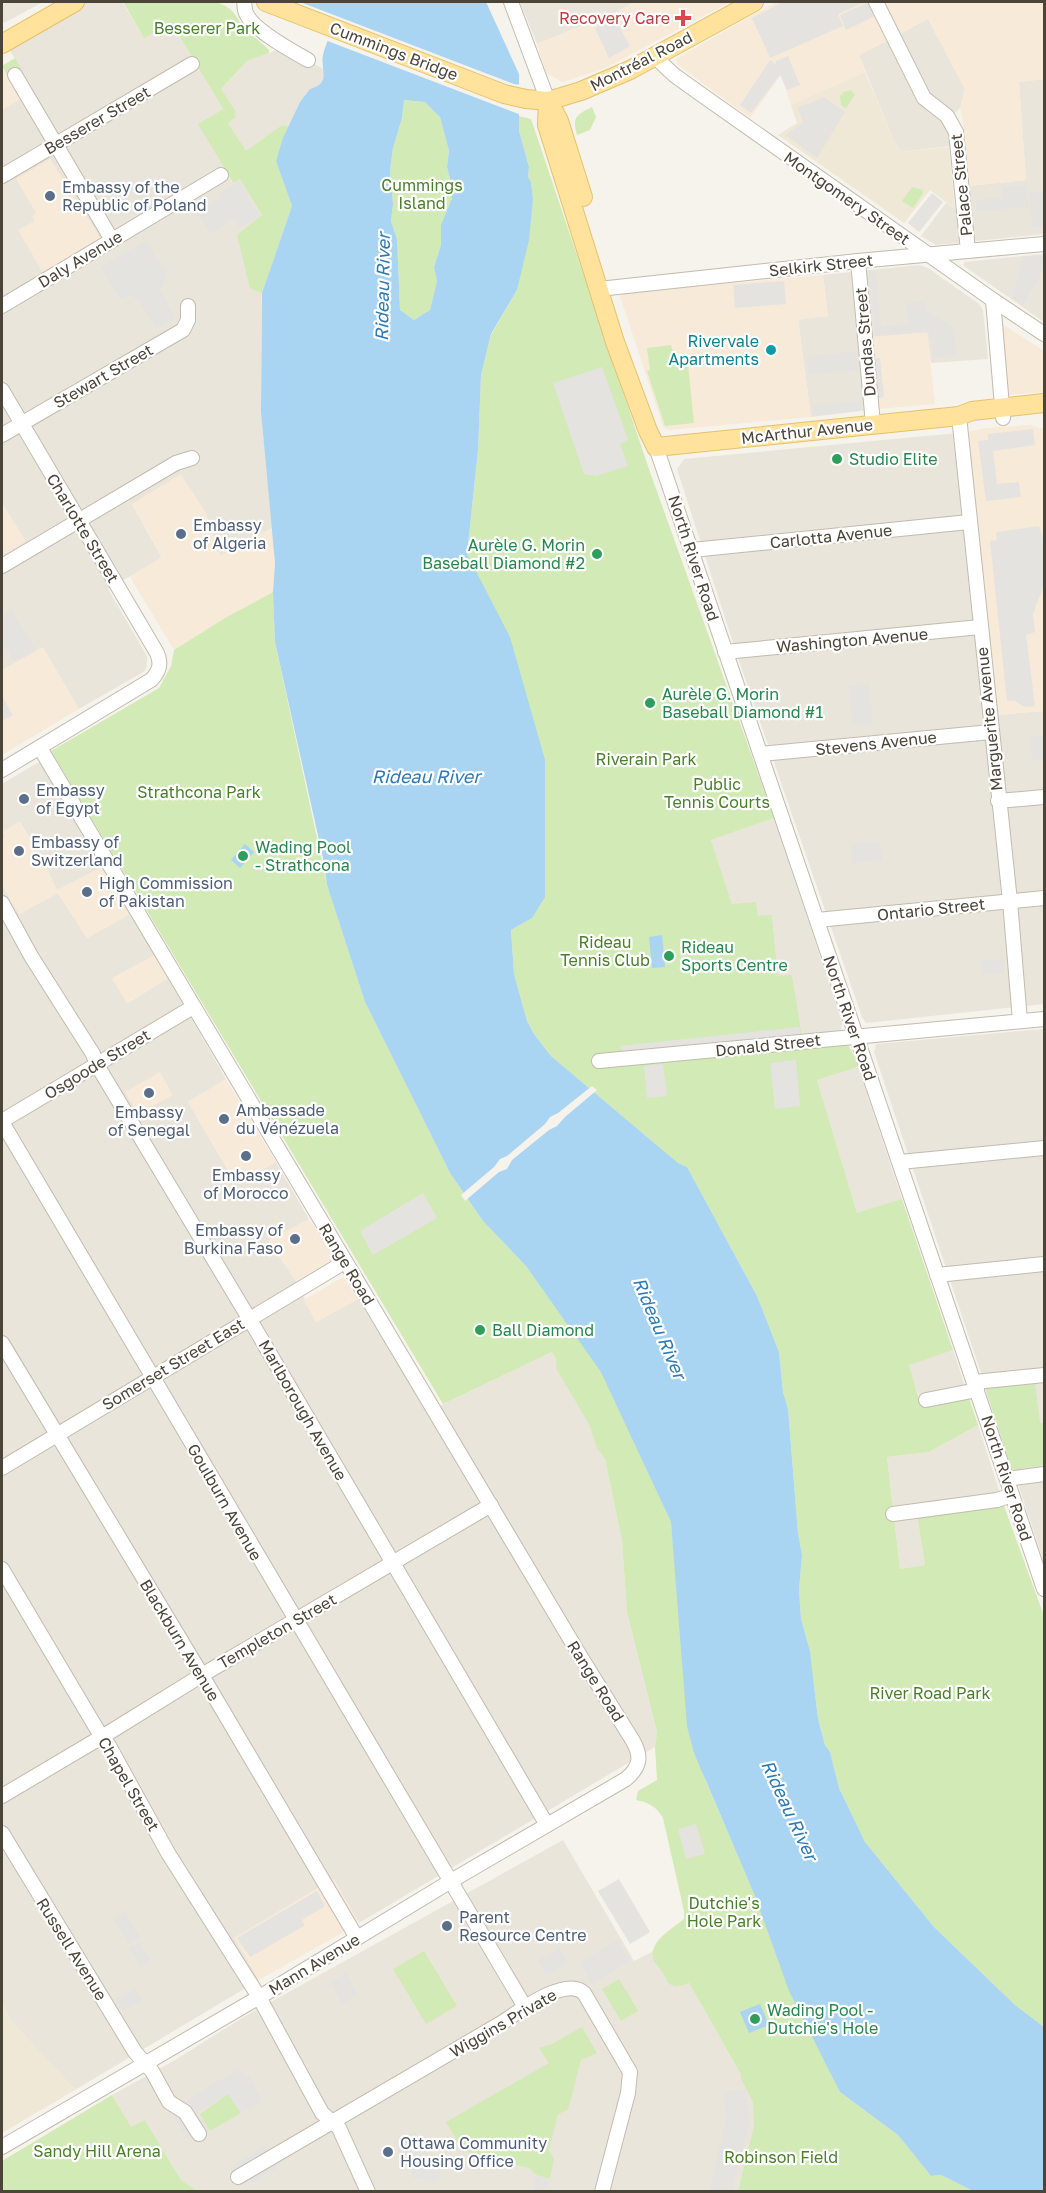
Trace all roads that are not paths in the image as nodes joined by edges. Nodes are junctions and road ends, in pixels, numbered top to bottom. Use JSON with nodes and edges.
{"nodes":[{"id":1,"x":75,"y":2,"type":"edge"},
{"id":2,"x":244,"y":2,"type":"edge"},
{"id":3,"x":266,"y":2,"type":"edge"},
{"id":4,"x":754,"y":2,"type":"edge"},
{"id":5,"x":876,"y":2,"type":"edge"},
{"id":6,"x":514,"y":3,"type":"edge"},
{"id":7,"x":2,"y":44,"type":"edge"},
{"id":8,"x":654,"y":56,"type":"junction"},
{"id":9,"x":308,"y":60,"type":"dead end"},
{"id":10,"x":192,"y":64,"type":"dead end"},
{"id":11,"x":15,"y":75,"type":"dead end"},
{"id":12,"x":522,"y":98,"type":"joint"},
{"id":13,"x":548,"y":100,"type":"junction"},
{"id":14,"x":56,"y":144,"type":"junction"},
{"id":15,"x":2,"y":176,"type":"edge"},
{"id":16,"x":221,"y":176,"type":"dead end"},
{"id":17,"x":112,"y":240,"type":"junction"},
{"id":18,"x":1044,"y":244,"type":"edge"},
{"id":19,"x":968,"y":250,"type":"junction"},
{"id":20,"x":927,"y":254,"type":"junction"},
{"id":21,"x":858,"y":261,"type":"junction"},
{"id":22,"x":605,"y":288,"type":"junction"},
{"id":23,"x":993,"y":300,"type":"junction"},
{"id":24,"x":2,"y":306,"type":"edge"},
{"id":25,"x":188,"y":306,"type":"dead end"},
{"id":26,"x":1044,"y":334,"type":"edge"},
{"id":27,"x":2,"y":390,"type":"edge"},
{"id":28,"x":1044,"y":403,"type":"edge"},
{"id":29,"x":1003,"y":413,"type":"junction"},
{"id":30,"x":1044,"y":415,"type":"edge"},
{"id":31,"x":958,"y":416,"type":"junction"},
{"id":32,"x":21,"y":423,"type":"junction"},
{"id":33,"x":873,"y":424,"type":"junction"},
{"id":34,"x":2,"y":435,"type":"edge"},
{"id":35,"x":656,"y":447,"type":"junction"},
{"id":36,"x":192,"y":458,"type":"dead end"},
{"id":37,"x":79,"y":520,"type":"junction"},
{"id":38,"x":969,"y":522,"type":"junction"},
{"id":39,"x":692,"y":550,"type":"junction"},
{"id":40,"x":2,"y":566,"type":"edge"},
{"id":41,"x":980,"y":627,"type":"junction"},
{"id":42,"x":724,"y":652,"type":"junction"},
{"id":43,"x":991,"y":732,"type":"junction"},
{"id":44,"x":40,"y":748,"type":"junction"},
{"id":45,"x":761,"y":754,"type":"junction"},
{"id":46,"x":2,"y":770,"type":"edge"},
{"id":47,"x":1044,"y":797,"type":"edge"},
{"id":48,"x":998,"y":801,"type":"junction"},
{"id":49,"x":1044,"y":898,"type":"edge"},
{"id":50,"x":1010,"y":901,"type":"junction"},
{"id":51,"x":2,"y":903,"type":"edge"},
{"id":52,"x":817,"y":920,"type":"junction"},
{"id":53,"x":193,"y":1006,"type":"junction"},
{"id":54,"x":1044,"y":1019,"type":"edge"},
{"id":55,"x":1020,"y":1021,"type":"junction"},
{"id":56,"x":856,"y":1035,"type":"junction"},
{"id":57,"x":599,"y":1061,"type":"dead end"},
{"id":58,"x":97,"y":1065,"type":"junction"},
{"id":59,"x":2,"y":1122,"type":"edge"},
{"id":60,"x":1044,"y":1148,"type":"edge"},
{"id":61,"x":900,"y":1162,"type":"junction"},
{"id":62,"x":344,"y":1260,"type":"junction"},
{"id":63,"x":1044,"y":1264,"type":"edge"},
{"id":64,"x":937,"y":1275,"type":"junction"},
{"id":65,"x":249,"y":1318,"type":"junction"},
{"id":66,"x":2,"y":1343,"type":"edge"},
{"id":67,"x":1044,"y":1375,"type":"edge"},
{"id":68,"x":152,"y":1377,"type":"junction"},
{"id":69,"x":976,"y":1386,"type":"junction"},
{"id":70,"x":926,"y":1400,"type":"dead end"},
{"id":71,"x":56,"y":1434,"type":"junction"},
{"id":72,"x":2,"y":1468,"type":"edge"},
{"id":73,"x":1044,"y":1474,"type":"edge"},
{"id":74,"x":1007,"y":1479,"type":"junction"},
{"id":75,"x":1012,"y":1495,"type":"junction"},
{"id":76,"x":491,"y":1505,"type":"junction"},
{"id":77,"x":893,"y":1514,"type":"dead end"},
{"id":78,"x":393,"y":1564,"type":"junction"},
{"id":79,"x":2,"y":1569,"type":"edge"},
{"id":80,"x":1042,"y":1574,"type":"edge"},
{"id":81,"x":1044,"y":1589,"type":"edge"},
{"id":82,"x":296,"y":1620,"type":"junction"},
{"id":83,"x":202,"y":1675,"type":"junction"},
{"id":84,"x":101,"y":1736,"type":"junction"},
{"id":85,"x":626,"y":1779,"type":"joint"},
{"id":86,"x":2,"y":1796,"type":"edge"},
{"id":87,"x":547,"y":1825,"type":"junction"},
{"id":88,"x":2,"y":1833,"type":"edge"},
{"id":89,"x":451,"y":1881,"type":"junction"},
{"id":90,"x":357,"y":1938,"type":"junction"},
{"id":91,"x":259,"y":1997,"type":"junction"},
{"id":92,"x":525,"y":2007,"type":"junction"},
{"id":93,"x":145,"y":2064,"type":"junction"},
{"id":94,"x":332,"y":2122,"type":"junction"},
{"id":95,"x":199,"y":2134,"type":"dead end"},
{"id":96,"x":2,"y":2146,"type":"edge"},
{"id":97,"x":238,"y":2177,"type":"dead end"},
{"id":98,"x":368,"y":2192,"type":"edge"},
{"id":99,"x":602,"y":2192,"type":"edge"}],
"edges":[{"from":1,"to":7,"type":"main road"},
{"from":2,"to":9,"type":"street"},
{"from":3,"to":12,"type":"main road","name":"Cummings Bridge"},
{"from":4,"to":8,"type":"main road","name":"Montréal Road"},
{"from":5,"to":19,"type":"street","name":"Palace Street"},
{"from":6,"to":13,"type":"street","name":"North River Road"},
{"from":8,"to":13,"type":"main road","name":"Montréal Road"},
{"from":8,"to":20,"type":"street","name":"Montgomery Street"},
{"from":10,"to":14,"type":"street","name":"Besserer Street"},
{"from":11,"to":14,"type":"street"},
{"from":12,"to":13,"type":"main road","name":"Montréal Road"},
{"from":13,"to":22,"type":"main road","name":"North River Road"},
{"from":14,"to":15,"type":"street","name":"Besserer Street"},
{"from":14,"to":17,"type":"street"},
{"from":16,"to":17,"type":"street","name":"Daly Avenue"},
{"from":17,"to":24,"type":"street","name":"Daly Avenue"},
{"from":18,"to":19,"type":"street","name":"Selkirk Street"},
{"from":19,"to":20,"type":"street","name":"Selkirk Street"},
{"from":20,"to":21,"type":"street","name":"Selkirk Street"},
{"from":20,"to":23,"type":"street","name":"Montgomery Street"},
{"from":21,"to":22,"type":"street","name":"Selkirk Street"},
{"from":21,"to":33,"type":"street","name":"Dundas Street"},
{"from":22,"to":35,"type":"main road","name":"North River Road"},
{"from":23,"to":26,"type":"street","name":"Montgomery Street"},
{"from":23,"to":29,"type":"street"},
{"from":25,"to":32,"type":"street","name":"Stewart Street"},
{"from":27,"to":32,"type":"street","name":"Charlotte Street"},
{"from":28,"to":29,"type":"main road","name":"McArthur Avenue"},
{"from":29,"to":30,"type":"main road","name":"McArthur Avenue"},
{"from":29,"to":31,"type":"main road","name":"McArthur Avenue"},
{"from":31,"to":33,"type":"main road","name":"McArthur Avenue"},
{"from":31,"to":38,"type":"street","name":"Marguerite Avenue"},
{"from":32,"to":34,"type":"street","name":"Stewart Street"},
{"from":32,"to":37,"type":"street","name":"Charlotte Street"},
{"from":33,"to":35,"type":"main road","name":"McArthur Avenue"},
{"from":35,"to":39,"type":"street","name":"North River Road"},
{"from":36,"to":37,"type":"street"},
{"from":37,"to":40,"type":"street"},
{"from":37,"to":44,"type":"street","name":"Charlotte Street"},
{"from":38,"to":39,"type":"street","name":"Carlotta Avenue"},
{"from":38,"to":41,"type":"street","name":"Marguerite Avenue"},
{"from":39,"to":42,"type":"street","name":"North River Road"},
{"from":41,"to":42,"type":"street","name":"Washington Avenue"},
{"from":41,"to":43,"type":"street","name":"Marguerite Avenue"},
{"from":42,"to":45,"type":"street","name":"North River Road"},
{"from":43,"to":45,"type":"street","name":"Stevens Avenue"},
{"from":43,"to":48,"type":"street","name":"Marguerite Avenue"},
{"from":44,"to":46,"type":"street"},
{"from":44,"to":53,"type":"street","name":"Range Road"},
{"from":45,"to":52,"type":"street","name":"North River Road"},
{"from":47,"to":48,"type":"street"},
{"from":48,"to":50,"type":"street","name":"Marguerite Avenue"},
{"from":49,"to":50,"type":"street","name":"Ontario Street"},
{"from":50,"to":52,"type":"street","name":"Ontario Street"},
{"from":50,"to":55,"type":"street","name":"Marguerite Avenue"},
{"from":51,"to":58,"type":"street","name":"Marlborough Avenue"},
{"from":52,"to":56,"type":"street","name":"North River Road"},
{"from":53,"to":58,"type":"street","name":"Osgoode Street"},
{"from":53,"to":62,"type":"street","name":"Range Road"},
{"from":54,"to":55,"type":"street","name":"Donald Street"},
{"from":55,"to":56,"type":"street","name":"Donald Street"},
{"from":56,"to":57,"type":"street","name":"Donald Street"},
{"from":56,"to":61,"type":"street","name":"North River Road"},
{"from":58,"to":59,"type":"street","name":"Osgoode Street"},
{"from":58,"to":65,"type":"street","name":"Marlborough Avenue"},
{"from":59,"to":68,"type":"street","name":"Goulburn Avenue"},
{"from":60,"to":61,"type":"street"},
{"from":61,"to":64,"type":"street","name":"North River Road"},
{"from":62,"to":65,"type":"street","name":"Somerset Street East"},
{"from":62,"to":76,"type":"street","name":"Range Road"},
{"from":63,"to":64,"type":"street"},
{"from":64,"to":69,"type":"street","name":"North River Road"},
{"from":65,"to":68,"type":"street","name":"Somerset Street East"},
{"from":65,"to":78,"type":"street","name":"Marlborough Avenue"},
{"from":66,"to":71,"type":"street","name":"Blackburn Avenue"},
{"from":67,"to":69,"type":"street"},
{"from":68,"to":71,"type":"street","name":"Somerset Street East"},
{"from":68,"to":82,"type":"street","name":"Goulburn Avenue"},
{"from":69,"to":70,"type":"street"},
{"from":69,"to":74,"type":"street","name":"North River Road"},
{"from":71,"to":72,"type":"street","name":"Somerset Street East"},
{"from":71,"to":83,"type":"street","name":"Blackburn Avenue"},
{"from":73,"to":74,"type":"street"},
{"from":74,"to":75,"type":"street","name":"North River Road"},
{"from":75,"to":77,"type":"street"},
{"from":75,"to":80,"type":"street","name":"North River Road"},
{"from":76,"to":78,"type":"street","name":"Templeton Street"},
{"from":76,"to":85,"type":"street","name":"Range Road"},
{"from":78,"to":82,"type":"street","name":"Templeton Street"},
{"from":78,"to":87,"type":"street","name":"Marlborough Avenue"},
{"from":79,"to":84,"type":"street","name":"Chapel Street"},
{"from":80,"to":81,"type":"street","name":"North River Road"},
{"from":82,"to":83,"type":"street","name":"Templeton Street"},
{"from":82,"to":89,"type":"street","name":"Goulburn Avenue"},
{"from":83,"to":84,"type":"street","name":"Templeton Street"},
{"from":83,"to":90,"type":"street","name":"Blackburn Avenue"},
{"from":84,"to":86,"type":"street","name":"Templeton Street"},
{"from":84,"to":91,"type":"street","name":"Chapel Street"},
{"from":85,"to":87,"type":"street","name":"Mann Avenue"},
{"from":87,"to":89,"type":"street","name":"Mann Avenue"},
{"from":88,"to":93,"type":"street","name":"Russell Avenue"},
{"from":89,"to":90,"type":"street","name":"Mann Avenue"},
{"from":89,"to":92,"type":"street","name":"Goulburn Avenue"},
{"from":90,"to":91,"type":"street","name":"Mann Avenue"},
{"from":91,"to":93,"type":"street","name":"Mann Avenue"},
{"from":91,"to":94,"type":"street","name":"Chapel Street"},
{"from":92,"to":94,"type":"street","name":"Wiggins Private"},
{"from":92,"to":99,"type":"street","name":"Wiggins Private"},
{"from":93,"to":95,"type":"street","name":"Russell Avenue"},
{"from":93,"to":96,"type":"street","name":"Mann Avenue"},
{"from":94,"to":97,"type":"street","name":"Wiggins Private"},
{"from":94,"to":98,"type":"street","name":"Chapel Street"}]}
